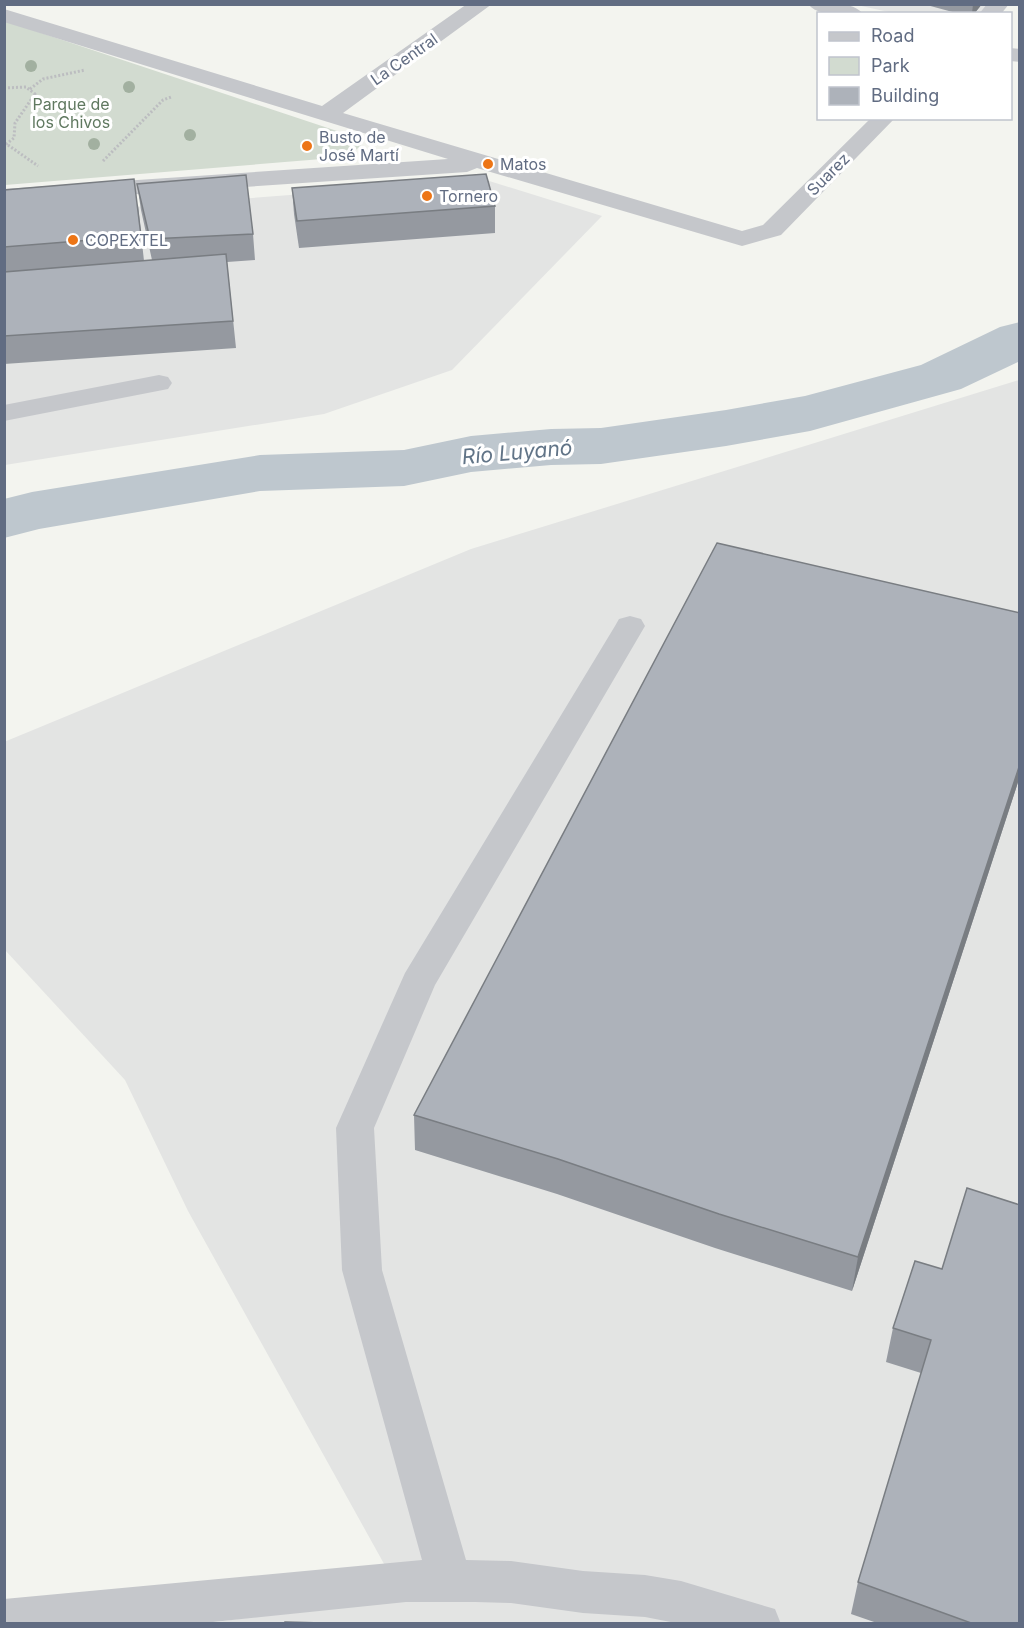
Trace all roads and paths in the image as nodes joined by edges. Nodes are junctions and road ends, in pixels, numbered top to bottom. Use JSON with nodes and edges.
{"nodes":[{"id":1,"x":483,"y":4,"type":"edge"},
{"id":2,"x":818,"y":4,"type":"edge"},
{"id":3,"x":846,"y":12,"type":"edge"},
{"id":4,"x":4,"y":15,"type":"edge"},
{"id":5,"x":213,"y":79,"type":"junction"},
{"id":6,"x":5,"y":88,"type":"edge"},
{"id":7,"x":326,"y":114,"type":"junction"},
{"id":8,"x":882,"y":120,"type":"edge"},
{"id":9,"x":388,"y":134,"type":"junction"},
{"id":10,"x":4,"y":146,"type":"edge"},
{"id":11,"x":488,"y":164,"type":"junction"},
{"id":12,"x":343,"y":173,"type":"junction"},
{"id":13,"x":74,"y":191,"type":"junction"},
{"id":14,"x":4,"y":195,"type":"edge"},
{"id":15,"x":159,"y":383,"type":"dead end"},
{"id":16,"x":4,"y":412,"type":"edge"},
{"id":17,"x":630,"y":626,"type":"dead end"},
{"id":18,"x":450,"y":1581,"type":"junction"},
{"id":19,"x":4,"y":1621,"type":"edge"},
{"id":20,"x":759,"y":1623,"type":"edge"}],
"edges":[{"from":1,"to":7,"type":"street","name":"La Central"},
{"from":2,"to":3,"type":"street"},
{"from":4,"to":5,"type":"street"},
{"from":5,"to":7,"type":"street"},
{"from":5,"to":13,"type":"path"},
{"from":6,"to":10,"type":"path"},
{"from":7,"to":9,"type":"street"},
{"from":8,"to":11,"type":"street","name":"Suarez"},
{"from":9,"to":11,"type":"street"},
{"from":9,"to":12,"type":"street"},
{"from":11,"to":12,"type":"street"},
{"from":12,"to":13,"type":"street"},
{"from":13,"to":14,"type":"street"},
{"from":15,"to":16,"type":"street"},
{"from":17,"to":18,"type":"street"},
{"from":18,"to":19,"type":"street"},
{"from":18,"to":20,"type":"street"}]}
